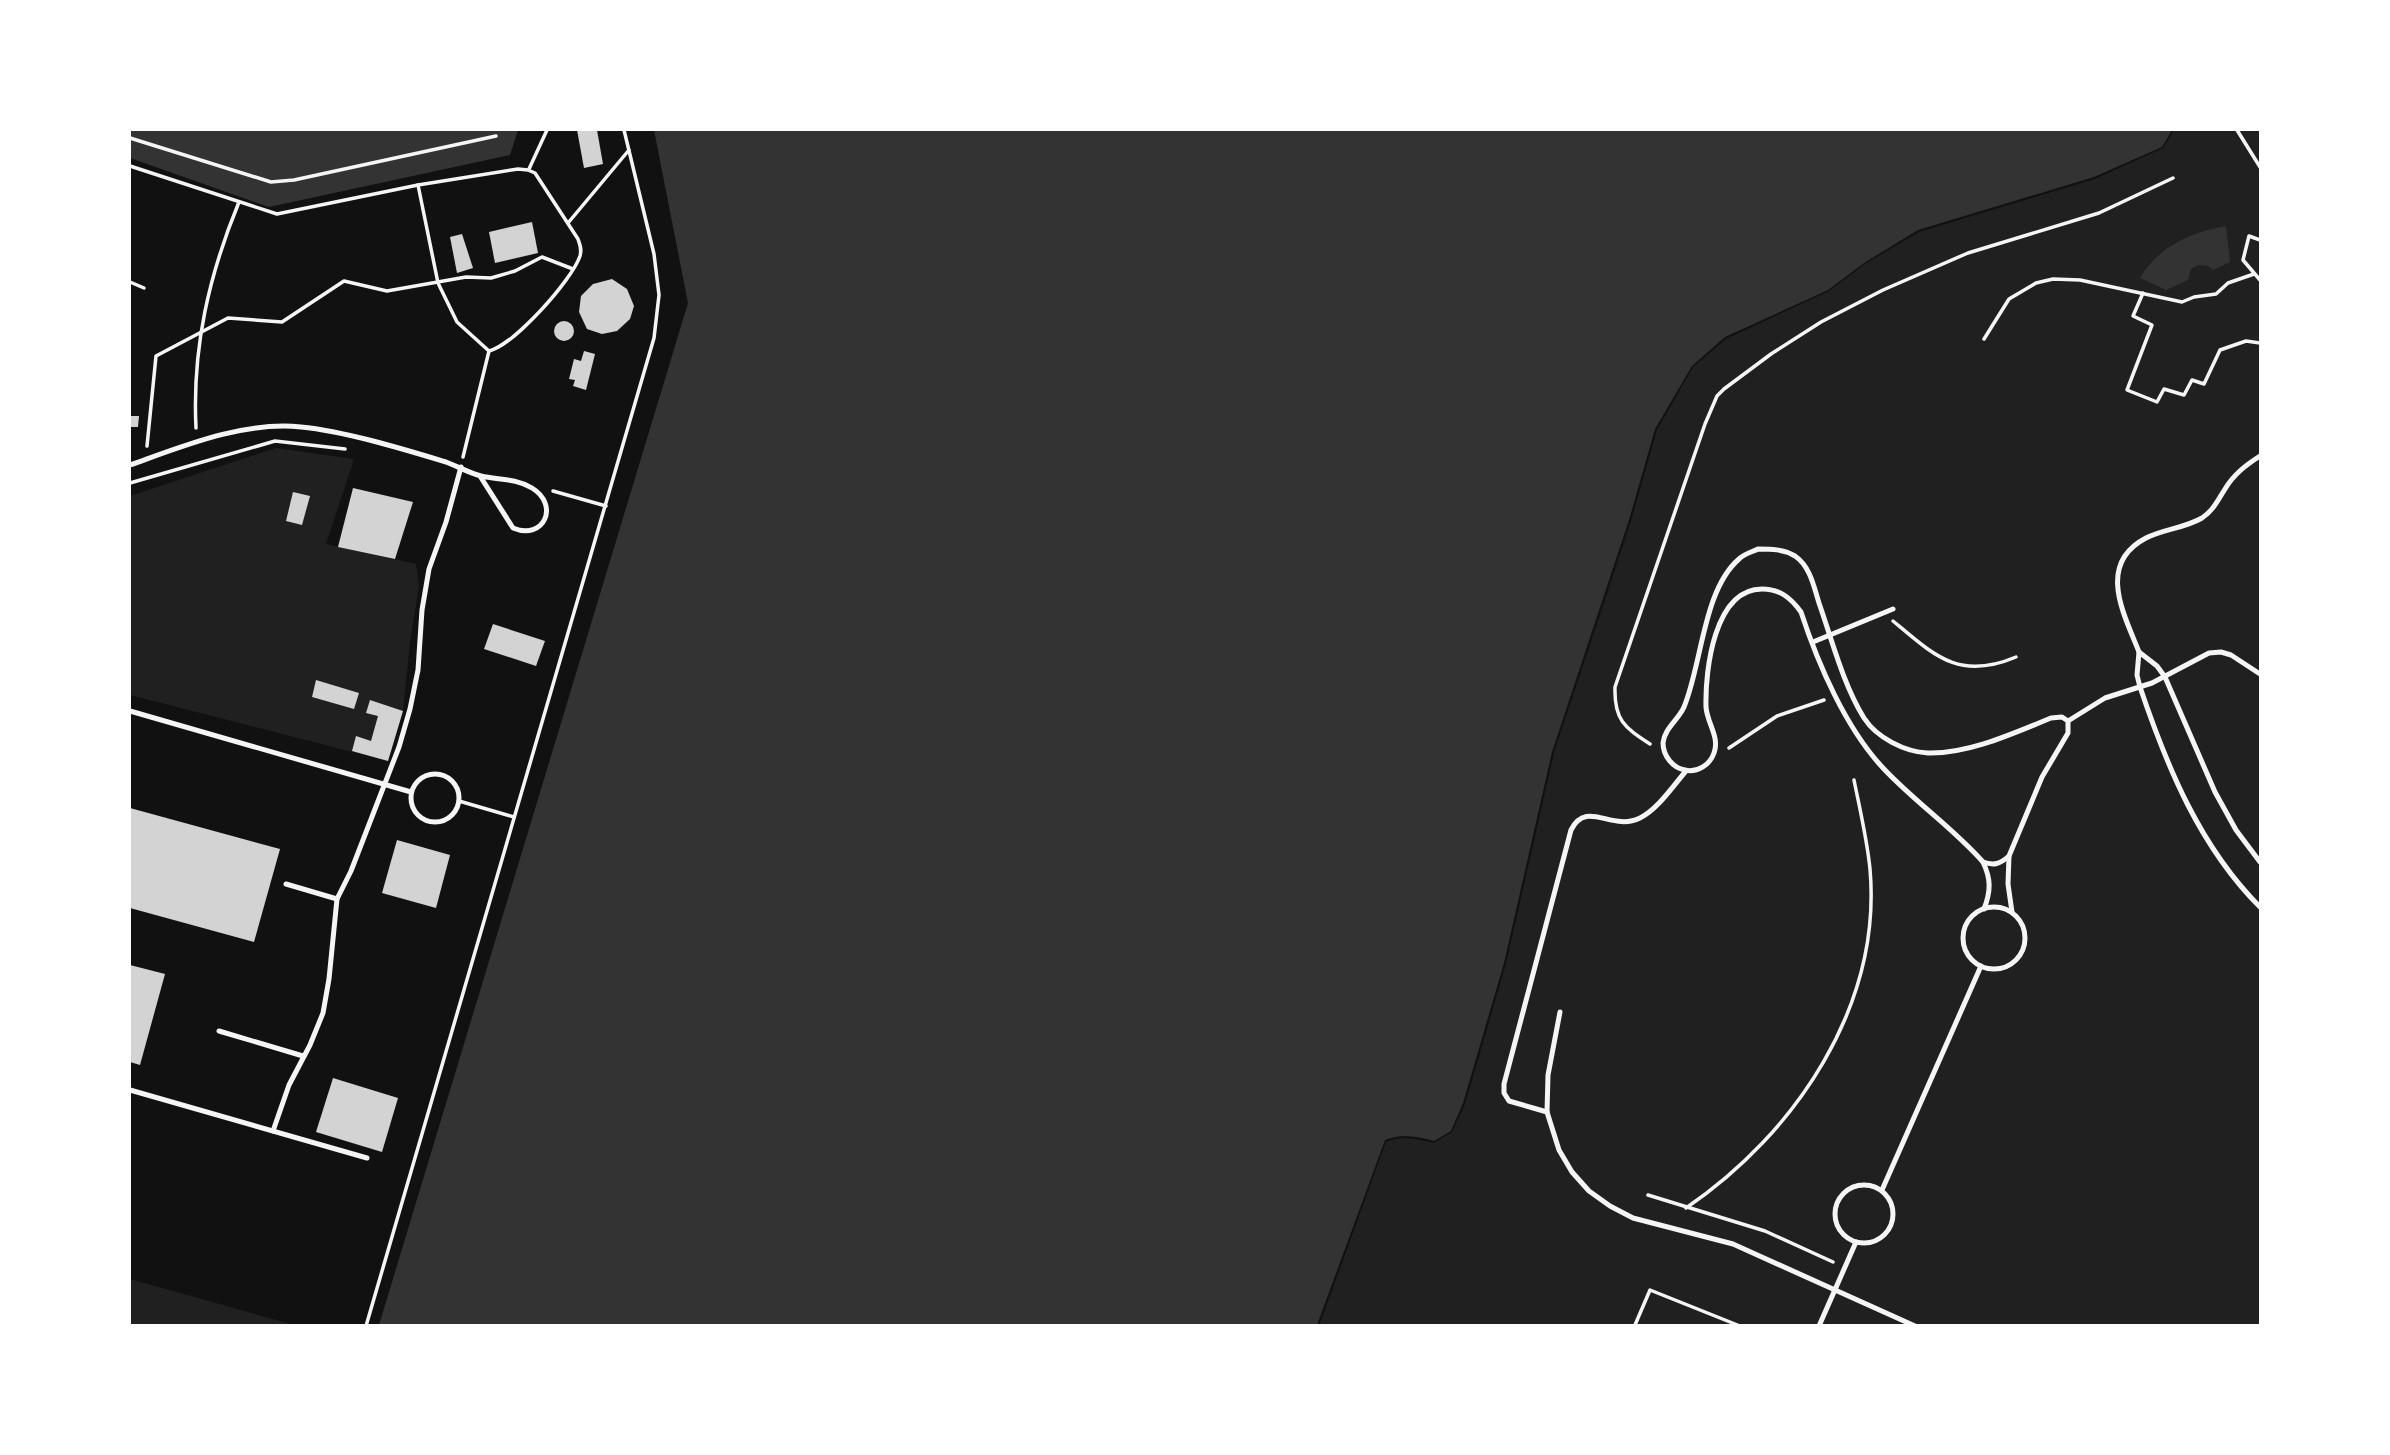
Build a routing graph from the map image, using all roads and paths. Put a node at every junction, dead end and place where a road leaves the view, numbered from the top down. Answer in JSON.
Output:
{"nodes":[{"id":1,"x":547,"y":130,"type":"edge"},
{"id":2,"x":624,"y":130,"type":"edge"},
{"id":3,"x":2237,"y":130,"type":"edge"},
{"id":4,"x":496,"y":136,"type":"dead end"},
{"id":5,"x":130,"y":138,"type":"edge"},
{"id":6,"x":629,"y":150,"type":"junction"},
{"id":7,"x":130,"y":166,"type":"edge"},
{"id":8,"x":2260,"y":167,"type":"edge"},
{"id":9,"x":528,"y":170,"type":"junction"},
{"id":10,"x":2173,"y":178,"type":"dead end"},
{"id":11,"x":418,"y":185,"type":"junction"},
{"id":12,"x":239,"y":202,"type":"junction"},
{"id":13,"x":568,"y":223,"type":"junction"},
{"id":14,"x":2260,"y":240,"type":"edge"},
{"id":15,"x":573,"y":269,"type":"junction"},
{"id":16,"x":2254,"y":274,"type":"junction"},
{"id":17,"x":2260,"y":280,"type":"edge"},
{"id":18,"x":130,"y":282,"type":"edge"},
{"id":19,"x":438,"y":283,"type":"junction"},
{"id":20,"x":144,"y":288,"type":"dead end"},
{"id":21,"x":2143,"y":293,"type":"junction"},
{"id":22,"x":200,"y":333,"type":"junction"},
{"id":23,"x":1984,"y":339,"type":"dead end"},
{"id":24,"x":2260,"y":342,"type":"edge"},
{"id":25,"x":489,"y":351,"type":"junction"},
{"id":26,"x":197,"y":443,"type":"junction"},
{"id":27,"x":350,"y":450,"type":"dead end"},
{"id":28,"x":2260,"y":456,"type":"edge"},
{"id":29,"x":146,"y":459,"type":"junction"},
{"id":30,"x":130,"y":464,"type":"edge"},
{"id":31,"x":461,"y":467,"type":"junction"},
{"id":32,"x":480,"y":476,"type":"junction"},
{"id":33,"x":130,"y":483,"type":"edge"},
{"id":34,"x":534,"y":489,"type":"junction"},
{"id":35,"x":606,"y":506,"type":"junction"},
{"id":36,"x":1893,"y":609,"type":"dead end"},
{"id":37,"x":1883,"y":613,"type":"junction"},
{"id":38,"x":1830,"y":635,"type":"junction"},
{"id":39,"x":1813,"y":642,"type":"junction"},
{"id":40,"x":2139,"y":652,"type":"junction"},
{"id":41,"x":2016,"y":657,"type":"dead end"},
{"id":42,"x":2260,"y":674,"type":"edge"},
{"id":43,"x":2165,"y":677,"type":"junction"},
{"id":44,"x":2140,"y":687,"type":"junction"},
{"id":45,"x":1837,"y":698,"type":"junction"},
{"id":46,"x":130,"y":711,"type":"edge"},
{"id":47,"x":2068,"y":721,"type":"junction"},
{"id":48,"x":1665,"y":755,"type":"junction"},
{"id":49,"x":1711,"y":760,"type":"junction"},
{"id":50,"x":1686,"y":771,"type":"junction"},
{"id":51,"x":1854,"y":780,"type":"dead end"},
{"id":52,"x":384,"y":784,"type":"junction"},
{"id":53,"x":411,"y":792,"type":"junction"},
{"id":54,"x":459,"y":801,"type":"junction"},
{"id":55,"x":515,"y":817,"type":"junction"},
{"id":56,"x":2009,"y":856,"type":"junction"},
{"id":57,"x":1983,"y":862,"type":"junction"},
{"id":58,"x":2260,"y":862,"type":"edge"},
{"id":59,"x":286,"y":884,"type":"dead end"},
{"id":60,"x":337,"y":899,"type":"junction"},
{"id":61,"x":2260,"y":907,"type":"edge"},
{"id":62,"x":1984,"y":909,"type":"junction"},
{"id":63,"x":2012,"y":912,"type":"junction"},
{"id":64,"x":1981,"y":966,"type":"junction"},
{"id":65,"x":1560,"y":1012,"type":"dead end"},
{"id":66,"x":219,"y":1031,"type":"dead end"},
{"id":67,"x":303,"y":1056,"type":"junction"},
{"id":68,"x":130,"y":1090,"type":"edge"},
{"id":69,"x":1547,"y":1112,"type":"junction"},
{"id":70,"x":273,"y":1131,"type":"junction"},
{"id":71,"x":367,"y":1158,"type":"dead end"},
{"id":72,"x":1882,"y":1189,"type":"junction"},
{"id":73,"x":1648,"y":1195,"type":"dead end"},
{"id":74,"x":1686,"y":1208,"type":"junction"},
{"id":75,"x":1856,"y":1242,"type":"junction"},
{"id":76,"x":1845,"y":1267,"type":"junction"},
{"id":77,"x":1835,"y":1290,"type":"junction"},
{"id":78,"x":366,"y":1325,"type":"edge"},
{"id":79,"x":1635,"y":1325,"type":"edge"},
{"id":80,"x":1740,"y":1325,"type":"edge"},
{"id":81,"x":1819,"y":1325,"type":"edge"},
{"id":82,"x":1915,"y":1325,"type":"edge"}],
"edges":[{"from":1,"to":9,"type":"path"},
{"from":2,"to":6,"type":"path"},
{"from":3,"to":8,"type":"path"},
{"from":4,"to":5,"type":"path"},
{"from":6,"to":13,"type":"path"},
{"from":6,"to":35,"type":"path"},
{"from":7,"to":12,"type":"path"},
{"from":9,"to":11,"type":"path"},
{"from":9,"to":13,"type":"path"},
{"from":10,"to":48,"type":"path"},
{"from":11,"to":12,"type":"path"},
{"from":11,"to":19,"type":"path"},
{"from":12,"to":22,"type":"path"},
{"from":13,"to":15,"type":"path"},
{"from":14,"to":16,"type":"path"},
{"from":15,"to":19,"type":"path"},
{"from":15,"to":25,"type":"path"},
{"from":16,"to":17,"type":"path"},
{"from":16,"to":21,"type":"path"},
{"from":18,"to":20,"type":"path"},
{"from":19,"to":22,"type":"path"},
{"from":19,"to":25,"type":"path"},
{"from":21,"to":23,"type":"path"},
{"from":21,"to":24,"type":"path"},
{"from":22,"to":26,"type":"path"},
{"from":22,"to":29,"type":"path"},
{"from":25,"to":31,"type":"path"},
{"from":26,"to":29,"type":"lane"},
{"from":26,"to":31,"type":"lane"},
{"from":27,"to":33,"type":"path"},
{"from":28,"to":40,"type":"lane"},
{"from":29,"to":30,"type":"lane"},
{"from":31,"to":32,"type":"lane"},
{"from":31,"to":52,"type":"lane"},
{"from":32,"to":34,"type":"lane"},
{"from":32,"to":34,"type":"lane"},
{"from":34,"to":35,"type":"path"},
{"from":35,"to":55,"type":"path"},
{"from":36,"to":37,"type":"lane"},
{"from":37,"to":38,"type":"lane"},
{"from":37,"to":41,"type":"path"},
{"from":38,"to":39,"type":"lane"},
{"from":38,"to":47,"type":"lane"},
{"from":38,"to":48,"type":"lane"},
{"from":39,"to":45,"type":"lane"},
{"from":39,"to":49,"type":"lane"},
{"from":40,"to":43,"type":"lane"},
{"from":40,"to":44,"type":"lane"},
{"from":42,"to":43,"type":"lane"},
{"from":43,"to":44,"type":"lane"},
{"from":43,"to":58,"type":"lane"},
{"from":44,"to":47,"type":"lane"},
{"from":44,"to":61,"type":"lane"},
{"from":45,"to":49,"type":"path"},
{"from":45,"to":57,"type":"lane"},
{"from":46,"to":52,"type":"lane"},
{"from":47,"to":56,"type":"lane"},
{"from":48,"to":50,"type":"lane"},
{"from":49,"to":50,"type":"lane"},
{"from":50,"to":69,"type":"lane"},
{"from":51,"to":74,"type":"path"},
{"from":52,"to":53,"type":"lane"},
{"from":52,"to":60,"type":"lane"},
{"from":53,"to":54,"type":"lane"},
{"from":53,"to":54,"type":"lane"},
{"from":54,"to":55,"type":"path"},
{"from":55,"to":78,"type":"path"},
{"from":56,"to":57,"type":"lane"},
{"from":56,"to":63,"type":"lane"},
{"from":57,"to":62,"type":"lane"},
{"from":59,"to":60,"type":"lane"},
{"from":60,"to":67,"type":"lane"},
{"from":62,"to":63,"type":"lane"},
{"from":62,"to":64,"type":"lane"},
{"from":63,"to":64,"type":"lane"},
{"from":64,"to":72,"type":"lane"},
{"from":65,"to":69,"type":"lane"},
{"from":66,"to":67,"type":"lane"},
{"from":67,"to":70,"type":"lane"},
{"from":68,"to":70,"type":"lane"},
{"from":69,"to":77,"type":"lane"},
{"from":70,"to":71,"type":"lane"},
{"from":72,"to":75,"type":"lane"},
{"from":72,"to":75,"type":"lane"},
{"from":73,"to":74,"type":"path"},
{"from":74,"to":76,"type":"path"},
{"from":75,"to":76,"type":"lane"},
{"from":76,"to":77,"type":"lane"},
{"from":77,"to":81,"type":"lane"},
{"from":77,"to":82,"type":"lane"},
{"from":79,"to":80,"type":"path"}]}
